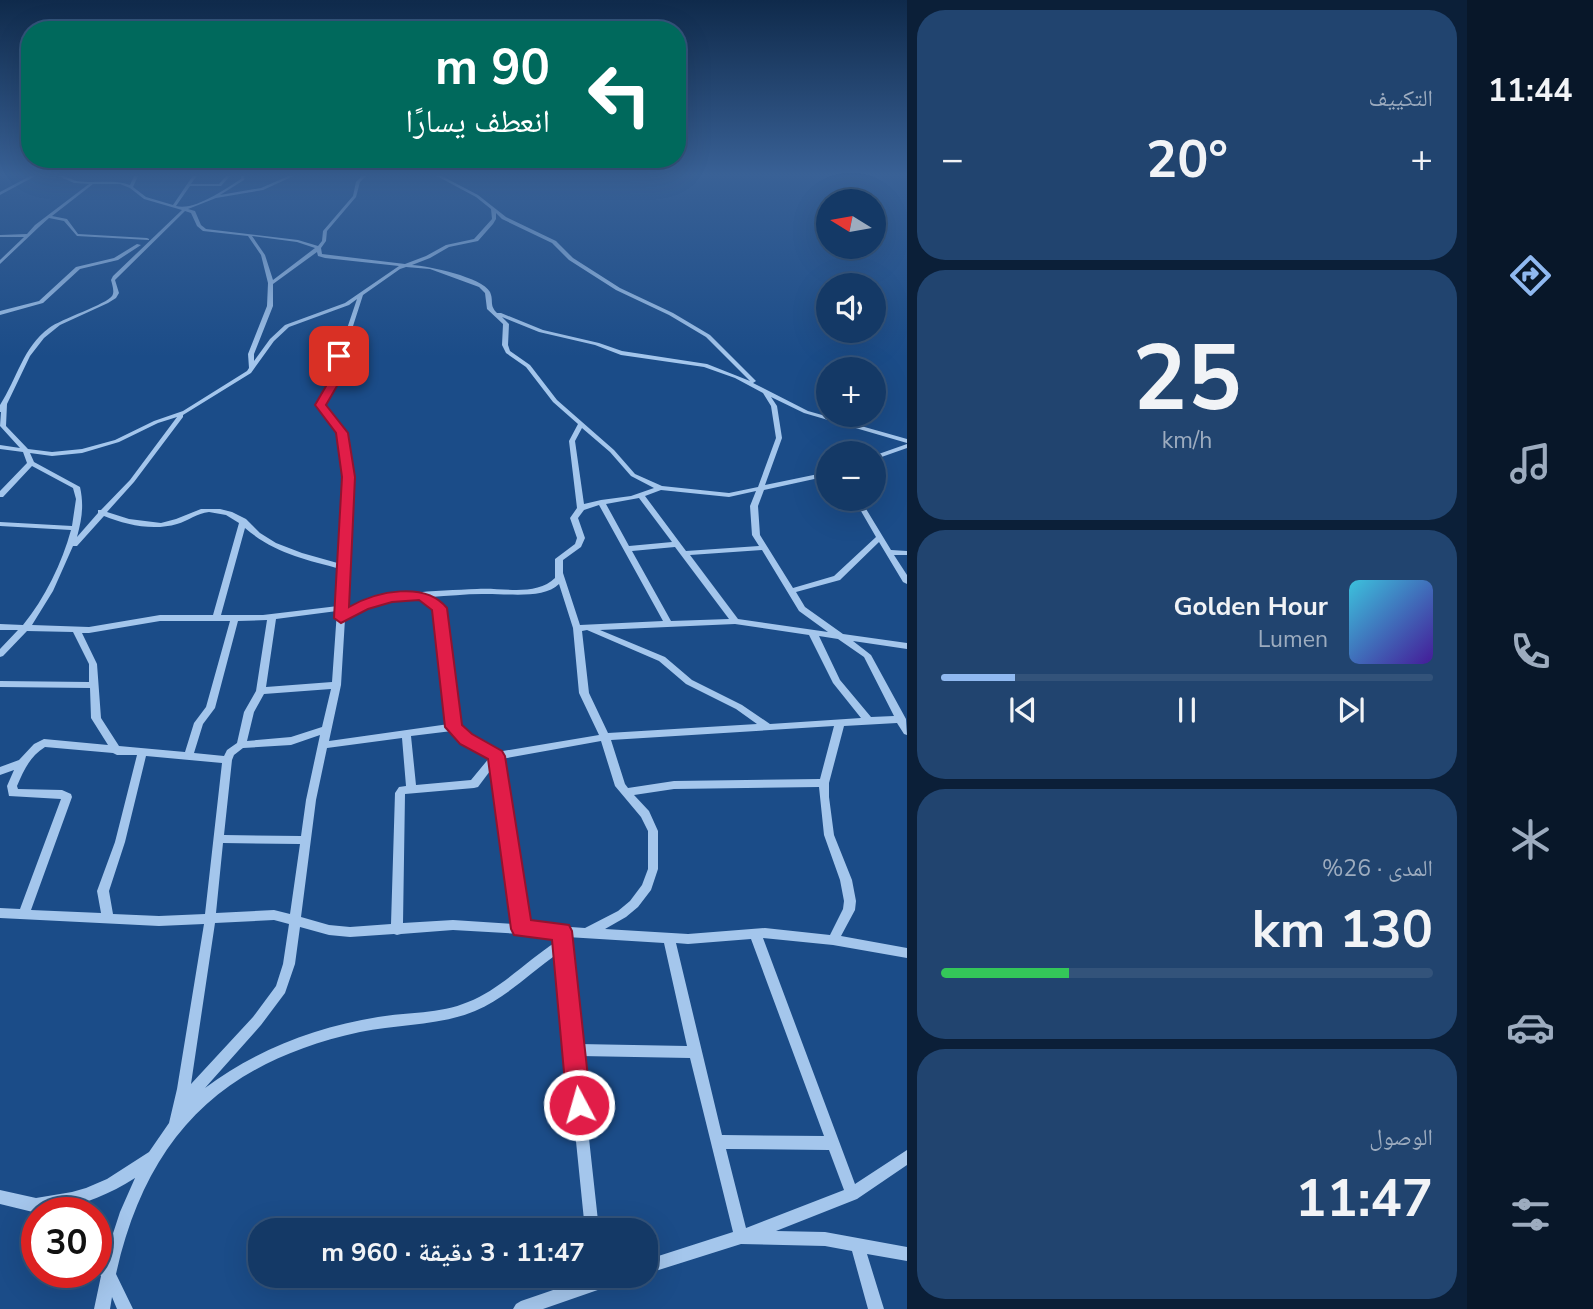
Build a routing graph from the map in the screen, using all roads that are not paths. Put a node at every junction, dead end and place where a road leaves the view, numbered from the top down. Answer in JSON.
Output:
{"nodes":[{"id":1,"x":26,"y":235,"type":"edge"},
{"id":2,"x":28,"y":235,"type":"edge"},
{"id":3,"x":79,"y":235,"type":"edge"},
{"id":4,"x":156,"y":235,"type":"joint"},
{"id":5,"x":248,"y":235,"type":"edge"},
{"id":6,"x":253,"y":235,"type":"edge"},
{"id":7,"x":325,"y":235,"type":"edge"},
{"id":8,"x":481,"y":235,"type":"edge"},
{"id":9,"x":539,"y":235,"type":"edge"},
{"id":10,"x":0,"y":236,"type":"edge"},
{"id":11,"x":147,"y":239,"type":"junction"},
{"id":12,"x":318,"y":248,"type":"junction"},
{"id":13,"x":1,"y":262,"type":"edge"},
{"id":14,"x":403,"y":266,"type":"junction"},
{"id":15,"x":271,"y":283,"type":"junction"},
{"id":16,"x":361,"y":295,"type":"junction"},
{"id":17,"x":494,"y":312,"type":"junction"},
{"id":18,"x":0,"y":313,"type":"edge"},
{"id":19,"x":251,"y":367,"type":"junction"},
{"id":20,"x":765,"y":391,"type":"junction"},
{"id":21,"x":773,"y":396,"type":"junction"},
{"id":22,"x":2,"y":405,"type":"edge"},
{"id":23,"x":185,"y":412,"type":"junction"},
{"id":24,"x":581,"y":424,"type":"junction"},
{"id":25,"x":907,"y":444,"type":"edge"},
{"id":26,"x":0,"y":446,"type":"edge"},
{"id":27,"x":25,"y":449,"type":"junction"},
{"id":28,"x":886,"y":453,"type":"edge"},
{"id":29,"x":31,"y":463,"type":"junction"},
{"id":30,"x":816,"y":477,"type":"edge"},
{"id":31,"x":660,"y":488,"type":"junction"},
{"id":32,"x":760,"y":490,"type":"junction"},
{"id":33,"x":0,"y":495,"type":"edge"},
{"id":34,"x":641,"y":495,"type":"junction"},
{"id":35,"x":601,"y":502,"type":"junction"},
{"id":36,"x":581,"y":508,"type":"junction"},
{"id":37,"x":864,"y":511,"type":"edge"},
{"id":38,"x":102,"y":512,"type":"junction"},
{"id":39,"x":243,"y":521,"type":"junction"},
{"id":40,"x":0,"y":524,"type":"edge"},
{"id":41,"x":75,"y":528,"type":"junction"},
{"id":42,"x":880,"y":537,"type":"junction"},
{"id":43,"x":678,"y":544,"type":"junction"},
{"id":44,"x":762,"y":548,"type":"junction"},
{"id":45,"x":627,"y":549,"type":"junction"},
{"id":46,"x":889,"y":552,"type":"junction"},
{"id":47,"x":685,"y":553,"type":"junction"},
{"id":48,"x":907,"y":553,"type":"edge"},
{"id":49,"x":62,"y":561,"type":"junction"},
{"id":50,"x":345,"y":568,"type":"junction"},
{"id":51,"x":560,"y":575,"type":"junction"},
{"id":52,"x":907,"y":581,"type":"edge"},
{"id":53,"x":790,"y":591,"type":"junction"},
{"id":54,"x":422,"y":596,"type":"junction"},
{"id":55,"x":342,"y":613,"type":"junction"},
{"id":56,"x":272,"y":617,"type":"junction"},
{"id":57,"x":216,"y":618,"type":"junction"},
{"id":58,"x":234,"y":618,"type":"junction"},
{"id":59,"x":735,"y":621,"type":"junction"},
{"id":60,"x":668,"y":623,"type":"junction"},
{"id":61,"x":0,"y":627,"type":"edge"},
{"id":62,"x":25,"y":628,"type":"junction"},
{"id":63,"x":582,"y":628,"type":"junction"},
{"id":64,"x":76,"y":630,"type":"junction"},
{"id":65,"x":813,"y":633,"type":"junction"},
{"id":66,"x":843,"y":638,"type":"junction"},
{"id":67,"x":907,"y":646,"type":"edge"},
{"id":68,"x":0,"y":654,"type":"edge"},
{"id":69,"x":0,"y":684,"type":"edge"},
{"id":70,"x":93,"y":685,"type":"junction"},
{"id":71,"x":336,"y":685,"type":"junction"},
{"id":72,"x":261,"y":691,"type":"junction"},
{"id":73,"x":901,"y":719,"type":"junction"},
{"id":74,"x":869,"y":721,"type":"junction"},
{"id":75,"x":840,"y":723,"type":"junction"},
{"id":76,"x":454,"y":727,"type":"junction"},
{"id":77,"x":768,"y":727,"type":"junction"},
{"id":78,"x":325,"y":730,"type":"junction"},
{"id":79,"x":907,"y":732,"type":"edge"},
{"id":80,"x":406,"y":733,"type":"junction"},
{"id":81,"x":605,"y":737,"type":"junction"},
{"id":82,"x":241,"y":745,"type":"junction"},
{"id":83,"x":323,"y":745,"type":"junction"},
{"id":84,"x":117,"y":751,"type":"junction"},
{"id":85,"x":142,"y":754,"type":"junction"},
{"id":86,"x":496,"y":756,"type":"junction"},
{"id":87,"x":188,"y":757,"type":"junction"},
{"id":88,"x":227,"y":760,"type":"junction"},
{"id":89,"x":22,"y":763,"type":"junction"},
{"id":90,"x":0,"y":771,"type":"edge"},
{"id":91,"x":824,"y":783,"type":"junction"},
{"id":92,"x":411,"y":788,"type":"junction"},
{"id":93,"x":625,"y":792,"type":"junction"},
{"id":94,"x":218,"y":839,"type":"junction"},
{"id":95,"x":306,"y":840,"type":"junction"},
{"id":96,"x":0,"y":913,"type":"edge"},
{"id":97,"x":24,"y":913,"type":"junction"},
{"id":98,"x":108,"y":918,"type":"junction"},
{"id":99,"x":209,"y":919,"type":"junction"},
{"id":100,"x":297,"y":920,"type":"junction"},
{"id":101,"x":522,"y":929,"type":"junction"},
{"id":102,"x":397,"y":930,"type":"junction"},
{"id":103,"x":586,"y":933,"type":"junction"},
{"id":104,"x":755,"y":933,"type":"junction"},
{"id":105,"x":562,"y":938,"type":"junction"},
{"id":106,"x":669,"y":938,"type":"junction"},
{"id":107,"x":833,"y":940,"type":"junction"},
{"id":108,"x":907,"y":953,"type":"edge"},
{"id":109,"x":573,"y":1050,"type":"junction"},
{"id":110,"x":695,"y":1052,"type":"junction"},
{"id":111,"x":181,"y":1105,"type":"junction"},
{"id":112,"x":176,"y":1124,"type":"junction"},
{"id":113,"x":718,"y":1142,"type":"junction"},
{"id":114,"x":833,"y":1143,"type":"junction"},
{"id":115,"x":156,"y":1155,"type":"junction"},
{"id":116,"x":907,"y":1157,"type":"edge"},
{"id":117,"x":852,"y":1194,"type":"junction"},
{"id":118,"x":0,"y":1197,"type":"edge"},
{"id":119,"x":82,"y":1197,"type":"edge"},
{"id":120,"x":21,"y":1202,"type":"edge"},
{"id":121,"x":591,"y":1218,"type":"edge"},
{"id":122,"x":741,"y":1237,"type":"junction"},
{"id":123,"x":857,"y":1244,"type":"junction"},
{"id":124,"x":907,"y":1254,"type":"edge"},
{"id":125,"x":112,"y":1260,"type":"edge"},
{"id":126,"x":658,"y":1263,"type":"edge"},
{"id":127,"x":112,"y":1281,"type":"edge"},
{"id":128,"x":106,"y":1288,"type":"edge"},
{"id":129,"x":572,"y":1288,"type":"edge"},
{"id":130,"x":102,"y":1309,"type":"edge"},
{"id":131,"x":125,"y":1309,"type":"edge"},
{"id":132,"x":521,"y":1309,"type":"edge"},
{"id":133,"x":876,"y":1309,"type":"edge"}],
"edges":[{"from":1,"to":10,"type":"street"},
{"from":2,"to":13,"type":"street"},
{"from":3,"to":11,"type":"street"},
{"from":4,"to":11,"type":"street"},
{"from":4,"to":22,"type":"street"},
{"from":5,"to":15,"type":"street"},
{"from":6,"to":12,"type":"street"},
{"from":7,"to":12,"type":"street"},
{"from":8,"to":14,"type":"street"},
{"from":9,"to":21,"type":"street"},
{"from":11,"to":18,"type":"street"},
{"from":12,"to":14,"type":"street"},
{"from":12,"to":15,"type":"street"},
{"from":14,"to":16,"type":"street"},
{"from":14,"to":17,"type":"street"},
{"from":15,"to":19,"type":"street"},
{"from":16,"to":19,"type":"street"},
{"from":16,"to":50,"type":"street"},
{"from":17,"to":20,"type":"street"},
{"from":17,"to":24,"type":"street"},
{"from":19,"to":23,"type":"street"},
{"from":20,"to":21,"type":"street"},
{"from":20,"to":32,"type":"street"},
{"from":21,"to":25,"type":"street"},
{"from":22,"to":27,"type":"street"},
{"from":23,"to":27,"type":"street"},
{"from":23,"to":38,"type":"street"},
{"from":24,"to":31,"type":"street"},
{"from":24,"to":36,"type":"street"},
{"from":25,"to":28,"type":"street"},
{"from":26,"to":27,"type":"street"},
{"from":27,"to":29,"type":"street"},
{"from":29,"to":33,"type":"street"},
{"from":29,"to":41,"type":"street"},
{"from":30,"to":32,"type":"street"},
{"from":31,"to":32,"type":"street"},
{"from":31,"to":34,"type":"street"},
{"from":32,"to":44,"type":"street"},
{"from":34,"to":35,"type":"street"},
{"from":34,"to":43,"type":"street"},
{"from":35,"to":36,"type":"street"},
{"from":35,"to":45,"type":"street"},
{"from":36,"to":51,"type":"street"},
{"from":37,"to":42,"type":"street"},
{"from":38,"to":39,"type":"street"},
{"from":38,"to":49,"type":"street"},
{"from":39,"to":50,"type":"street"},
{"from":39,"to":57,"type":"street"},
{"from":40,"to":41,"type":"street"},
{"from":41,"to":49,"type":"street"},
{"from":42,"to":46,"type":"street"},
{"from":42,"to":53,"type":"street"},
{"from":43,"to":45,"type":"street"},
{"from":43,"to":47,"type":"street"},
{"from":44,"to":47,"type":"street"},
{"from":44,"to":53,"type":"street"},
{"from":45,"to":60,"type":"street"},
{"from":46,"to":48,"type":"street"},
{"from":46,"to":52,"type":"street"},
{"from":47,"to":59,"type":"street"},
{"from":49,"to":62,"type":"street"},
{"from":50,"to":55,"type":"street"},
{"from":51,"to":54,"type":"street"},
{"from":51,"to":63,"type":"street"},
{"from":53,"to":66,"type":"street"},
{"from":54,"to":55,"type":"street"},
{"from":54,"to":76,"type":"street"},
{"from":55,"to":56,"type":"street"},
{"from":55,"to":71,"type":"street"},
{"from":56,"to":58,"type":"street"},
{"from":56,"to":72,"type":"street"},
{"from":57,"to":58,"type":"street"},
{"from":57,"to":64,"type":"street"},
{"from":58,"to":87,"type":"street"},
{"from":59,"to":60,"type":"street"},
{"from":59,"to":65,"type":"street"},
{"from":60,"to":63,"type":"street"},
{"from":61,"to":62,"type":"street"},
{"from":62,"to":64,"type":"street"},
{"from":62,"to":68,"type":"street"},
{"from":63,"to":77,"type":"street"},
{"from":63,"to":81,"type":"street"},
{"from":64,"to":70,"type":"street"},
{"from":65,"to":66,"type":"street"},
{"from":65,"to":74,"type":"street"},
{"from":66,"to":67,"type":"street"},
{"from":66,"to":73,"type":"street"},
{"from":69,"to":70,"type":"street"},
{"from":70,"to":84,"type":"street"},
{"from":71,"to":72,"type":"street"},
{"from":71,"to":78,"type":"street"},
{"from":72,"to":82,"type":"street"},
{"from":73,"to":74,"type":"street"},
{"from":73,"to":79,"type":"street"},
{"from":74,"to":75,"type":"street"},
{"from":75,"to":77,"type":"street"},
{"from":75,"to":91,"type":"street"},
{"from":76,"to":80,"type":"street"},
{"from":76,"to":86,"type":"street"},
{"from":77,"to":81,"type":"street"},
{"from":78,"to":82,"type":"street"},
{"from":78,"to":83,"type":"street"},
{"from":80,"to":83,"type":"street"},
{"from":80,"to":92,"type":"street"},
{"from":81,"to":86,"type":"street"},
{"from":81,"to":93,"type":"street"},
{"from":82,"to":88,"type":"street"},
{"from":83,"to":95,"type":"street"},
{"from":84,"to":85,"type":"street"},
{"from":84,"to":89,"type":"street"},
{"from":85,"to":87,"type":"street"},
{"from":85,"to":98,"type":"street"},
{"from":86,"to":92,"type":"street"},
{"from":86,"to":101,"type":"street"},
{"from":87,"to":88,"type":"street"},
{"from":88,"to":94,"type":"street"},
{"from":89,"to":90,"type":"street"},
{"from":89,"to":97,"type":"street"},
{"from":91,"to":93,"type":"street"},
{"from":91,"to":107,"type":"street"},
{"from":92,"to":102,"type":"street"},
{"from":93,"to":103,"type":"street"},
{"from":94,"to":95,"type":"street"},
{"from":94,"to":99,"type":"street"},
{"from":95,"to":100,"type":"street"},
{"from":96,"to":97,"type":"street"},
{"from":97,"to":98,"type":"street"},
{"from":98,"to":99,"type":"street"},
{"from":99,"to":100,"type":"street"},
{"from":99,"to":111,"type":"street"},
{"from":100,"to":102,"type":"street"},
{"from":100,"to":111,"type":"street"},
{"from":101,"to":102,"type":"street"},
{"from":101,"to":105,"type":"street"},
{"from":103,"to":105,"type":"street"},
{"from":103,"to":106,"type":"street"},
{"from":104,"to":106,"type":"street"},
{"from":104,"to":107,"type":"street"},
{"from":104,"to":114,"type":"street"},
{"from":105,"to":109,"type":"street"},
{"from":105,"to":112,"type":"street"},
{"from":106,"to":110,"type":"street"},
{"from":107,"to":108,"type":"street"},
{"from":109,"to":110,"type":"street"},
{"from":109,"to":121,"type":"street"},
{"from":110,"to":113,"type":"street"},
{"from":111,"to":112,"type":"street"},
{"from":112,"to":115,"type":"street"},
{"from":113,"to":114,"type":"street"},
{"from":113,"to":122,"type":"street"},
{"from":114,"to":117,"type":"street"},
{"from":115,"to":119,"type":"street"},
{"from":115,"to":125,"type":"street"},
{"from":116,"to":117,"type":"street"},
{"from":117,"to":122,"type":"street"},
{"from":118,"to":120,"type":"street"},
{"from":122,"to":123,"type":"street"},
{"from":122,"to":126,"type":"street"},
{"from":123,"to":124,"type":"street"},
{"from":123,"to":133,"type":"street"},
{"from":127,"to":131,"type":"street"},
{"from":128,"to":130,"type":"street"},
{"from":129,"to":132,"type":"street"}]}
